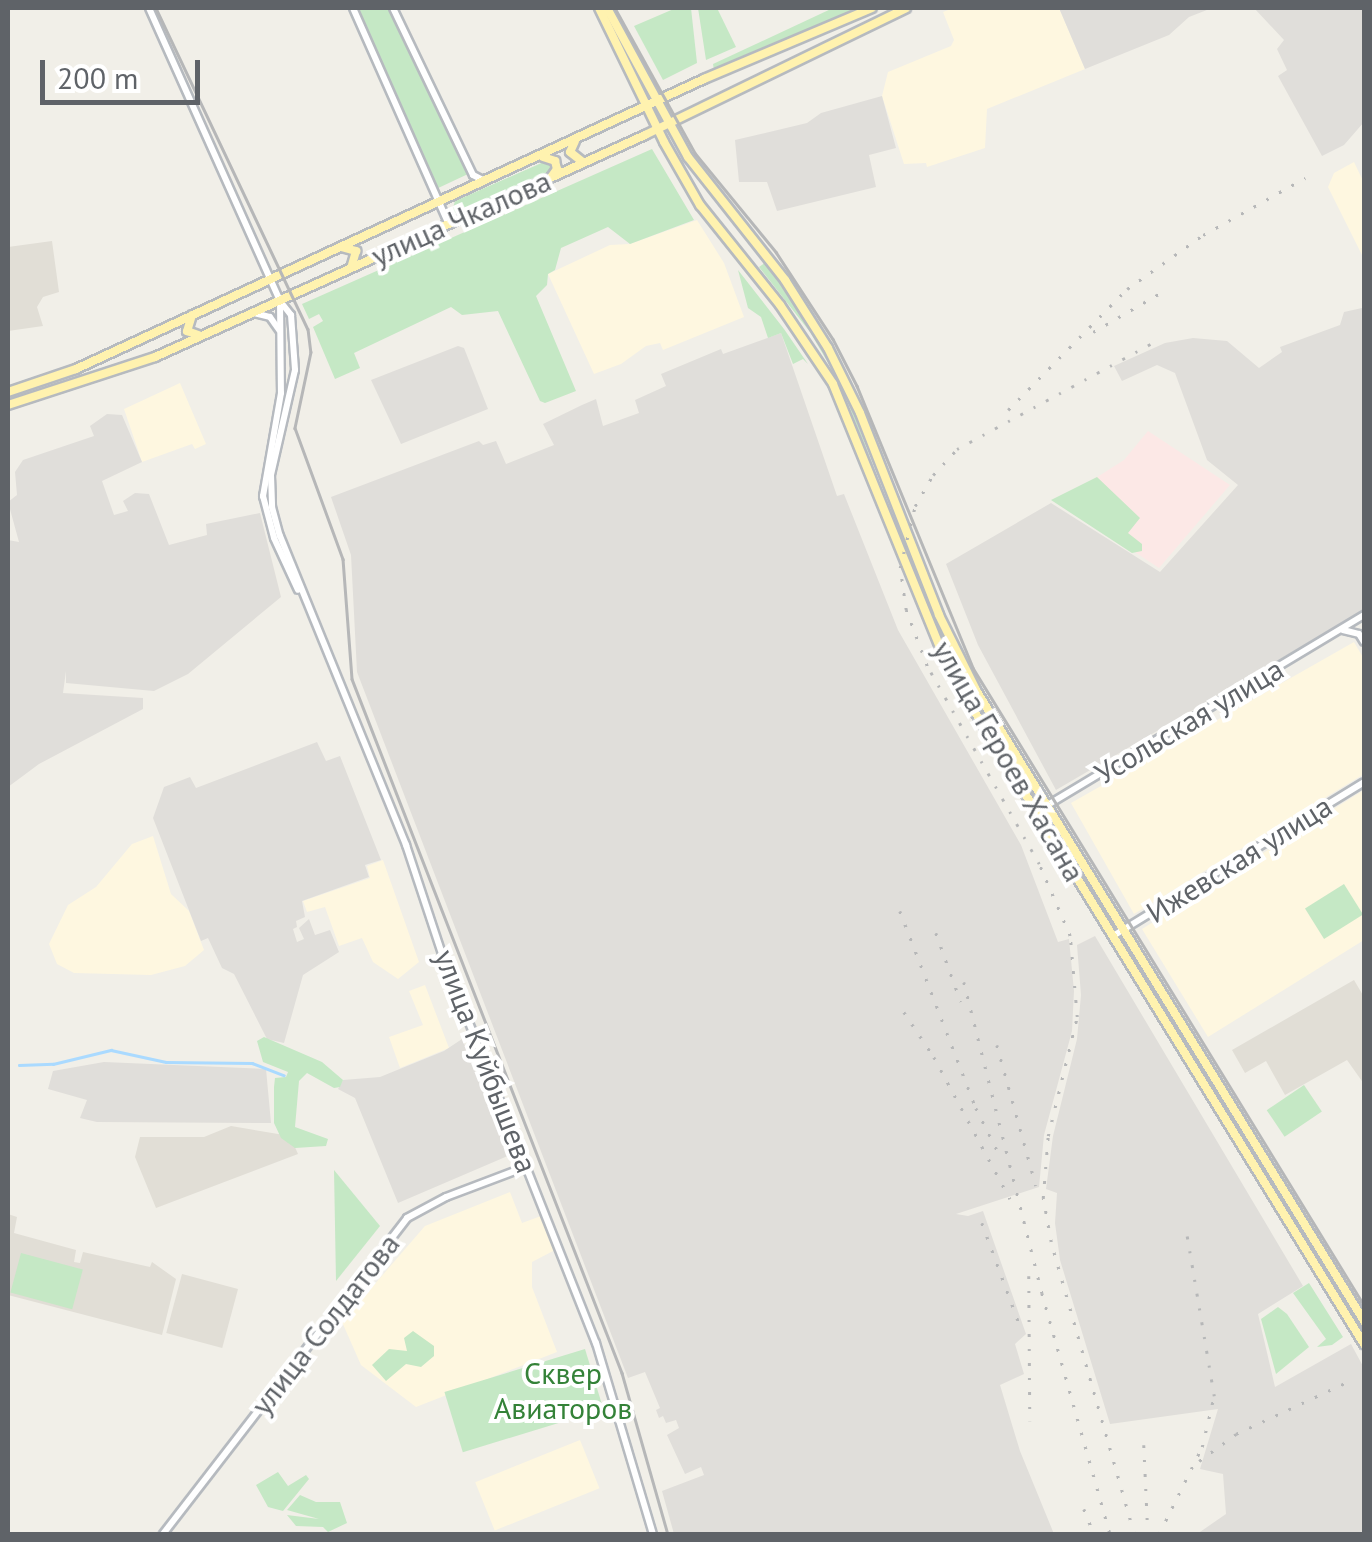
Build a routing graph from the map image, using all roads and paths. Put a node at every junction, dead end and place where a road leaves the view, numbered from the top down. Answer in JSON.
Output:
{"nodes":[{"id":1,"x":150,"y":8,"type":"edge"},
{"id":2,"x":353,"y":8,"type":"edge"},
{"id":3,"x":393,"y":8,"type":"edge"},
{"id":4,"x":599,"y":8,"type":"edge"},
{"id":5,"x":607,"y":8,"type":"edge"},
{"id":6,"x":872,"y":8,"type":"edge"},
{"id":7,"x":906,"y":8,"type":"edge"},
{"id":8,"x":776,"y":49,"type":"junction"},
{"id":9,"x":784,"y":67,"type":"junction"},
{"id":10,"x":658,"y":103,"type":"junction"},
{"id":11,"x":647,"y":108,"type":"junction"},
{"id":12,"x":668,"y":124,"type":"junction"},
{"id":13,"x":657,"y":129,"type":"junction"},
{"id":14,"x":574,"y":141,"type":"junction"},
{"id":15,"x":542,"y":157,"type":"junction"},
{"id":16,"x":586,"y":162,"type":"junction"},
{"id":17,"x":549,"y":179,"type":"junction"},
{"id":18,"x":489,"y":180,"type":"junction"},
{"id":19,"x":439,"y":202,"type":"junction"},
{"id":20,"x":448,"y":222,"type":"junction"},
{"id":21,"x":760,"y":247,"type":"junction"},
{"id":22,"x":336,"y":248,"type":"junction"},
{"id":23,"x":743,"y":260,"type":"junction"},
{"id":24,"x":349,"y":268,"type":"junction"},
{"id":25,"x":270,"y":278,"type":"junction"},
{"id":26,"x":279,"y":300,"type":"junction"},
{"id":27,"x":248,"y":314,"type":"junction"},
{"id":28,"x":192,"y":315,"type":"junction"},
{"id":29,"x":280,"y":334,"type":"junction"},
{"id":30,"x":201,"y":336,"type":"junction"},
{"id":31,"x":114,"y":352,"type":"junction"},
{"id":32,"x":121,"y":372,"type":"junction"},
{"id":33,"x":8,"y":392,"type":"edge"},
{"id":34,"x":8,"y":405,"type":"edge"},
{"id":35,"x":302,"y":594,"type":"junction"},
{"id":36,"x":1364,"y":618,"type":"edge"},
{"id":37,"x":1342,"y":630,"type":"junction"},
{"id":38,"x":1359,"y":634,"type":"junction"},
{"id":39,"x":1364,"y":642,"type":"edge"},
{"id":40,"x":1364,"y":782,"type":"edge"},
{"id":41,"x":1047,"y":805,"type":"junction"},
{"id":42,"x":1036,"y":812,"type":"junction"},
{"id":43,"x":1123,"y":930,"type":"junction"},
{"id":44,"x":1113,"y":936,"type":"junction"},
{"id":45,"x":528,"y":1166,"type":"junction"},
{"id":46,"x":1364,"y":1320,"type":"edge"},
{"id":47,"x":1364,"y":1344,"type":"edge"},
{"id":48,"x":162,"y":1534,"type":"edge"},
{"id":49,"x":653,"y":1534,"type":"edge"}],
"edges":[{"from":1,"to":25,"type":"main road","name":"улица Куйбышева"},
{"from":2,"to":19,"type":"main road"},
{"from":3,"to":18,"type":"main road"},
{"from":4,"to":11,"type":"main road","name":"улица Героев Хасана"},
{"from":5,"to":10,"type":"main road","name":"улица Героев Хасана"},
{"from":6,"to":8,"type":"main road","name":"улица Чкалова"},
{"from":7,"to":9,"type":"main road","name":"улица Чкалова"},
{"from":8,"to":9,"type":"main road"},
{"from":8,"to":10,"type":"main road","name":"улица Чкалова"},
{"from":9,"to":12,"type":"main road","name":"улица Чкалова"},
{"from":10,"to":11,"type":"main road","name":"улица Чкалова"},
{"from":10,"to":12,"type":"main road","name":"улица Героев Хасана"},
{"from":11,"to":13,"type":"main road","name":"улица Героев Хасана"},
{"from":11,"to":14,"type":"main road","name":"улица Чкалова"},
{"from":12,"to":13,"type":"main road","name":"улица Чкалова"},
{"from":12,"to":21,"type":"main road","name":"улица Героев Хасана"},
{"from":13,"to":16,"type":"main road","name":"улица Чкалова"},
{"from":13,"to":23,"type":"main road","name":"улица Героев Хасана"},
{"from":14,"to":15,"type":"main road","name":"улица Чкалова"},
{"from":14,"to":16,"type":"main road"},
{"from":15,"to":17,"type":"main road"},
{"from":15,"to":18,"type":"main road","name":"улица Чкалова"},
{"from":16,"to":17,"type":"main road","name":"улица Чкалова"},
{"from":17,"to":20,"type":"main road","name":"улица Чкалова"},
{"from":18,"to":19,"type":"main road","name":"улица Чкалова"},
{"from":19,"to":20,"type":"main road"},
{"from":19,"to":22,"type":"main road","name":"улица Чкалова"},
{"from":20,"to":24,"type":"main road","name":"улица Чкалова"},
{"from":21,"to":23,"type":"main road"},
{"from":21,"to":41,"type":"main road","name":"улица Героев Хасана"},
{"from":22,"to":24,"type":"main road"},
{"from":22,"to":25,"type":"main road","name":"улица Чкалова"},
{"from":23,"to":42,"type":"main road","name":"улица Героев Хасана"},
{"from":24,"to":26,"type":"main road","name":"улица Чкалова"},
{"from":25,"to":26,"type":"main road","name":"улица Куйбышева"},
{"from":25,"to":28,"type":"main road","name":"улица Чкалова"},
{"from":26,"to":27,"type":"main road","name":"улица Чкалова"},
{"from":26,"to":29,"type":"main road","name":"улица Куйбышева"},
{"from":26,"to":35,"type":"main road","name":"улица Куйбышева"},
{"from":27,"to":29,"type":"main road"},
{"from":27,"to":30,"type":"main road","name":"улица Чкалова"},
{"from":28,"to":30,"type":"main road"},
{"from":28,"to":31,"type":"main road","name":"улица Чкалова"},
{"from":29,"to":35,"type":"main road","name":"улица Куйбышева"},
{"from":30,"to":32,"type":"main road","name":"улица Чкалова"},
{"from":31,"to":32,"type":"main road"},
{"from":31,"to":33,"type":"main road","name":"улица Чкалова"},
{"from":32,"to":34,"type":"main road","name":"улица Чкалова"},
{"from":35,"to":45,"type":"main road","name":"улица Куйбышева"},
{"from":36,"to":37,"type":"main road"},
{"from":36,"to":38,"type":"main road"},
{"from":37,"to":38,"type":"main road"},
{"from":37,"to":41,"type":"main road","name":"Усольская улица"},
{"from":38,"to":39,"type":"main road"},
{"from":40,"to":43,"type":"main road","name":"Ижевская улица"},
{"from":41,"to":42,"type":"main road","name":"Усольская улица"},
{"from":41,"to":43,"type":"main road","name":"улица Героев Хасана"},
{"from":42,"to":44,"type":"main road","name":"улица Героев Хасана"},
{"from":43,"to":44,"type":"main road","name":"Ижевская улица"},
{"from":43,"to":46,"type":"main road","name":"улица Героев Хасана"},
{"from":44,"to":47,"type":"main road","name":"улица Героев Хасана"},
{"from":45,"to":48,"type":"main road","name":"улица Солдатова"},
{"from":45,"to":49,"type":"main road","name":"улица Куйбышева"}]}
